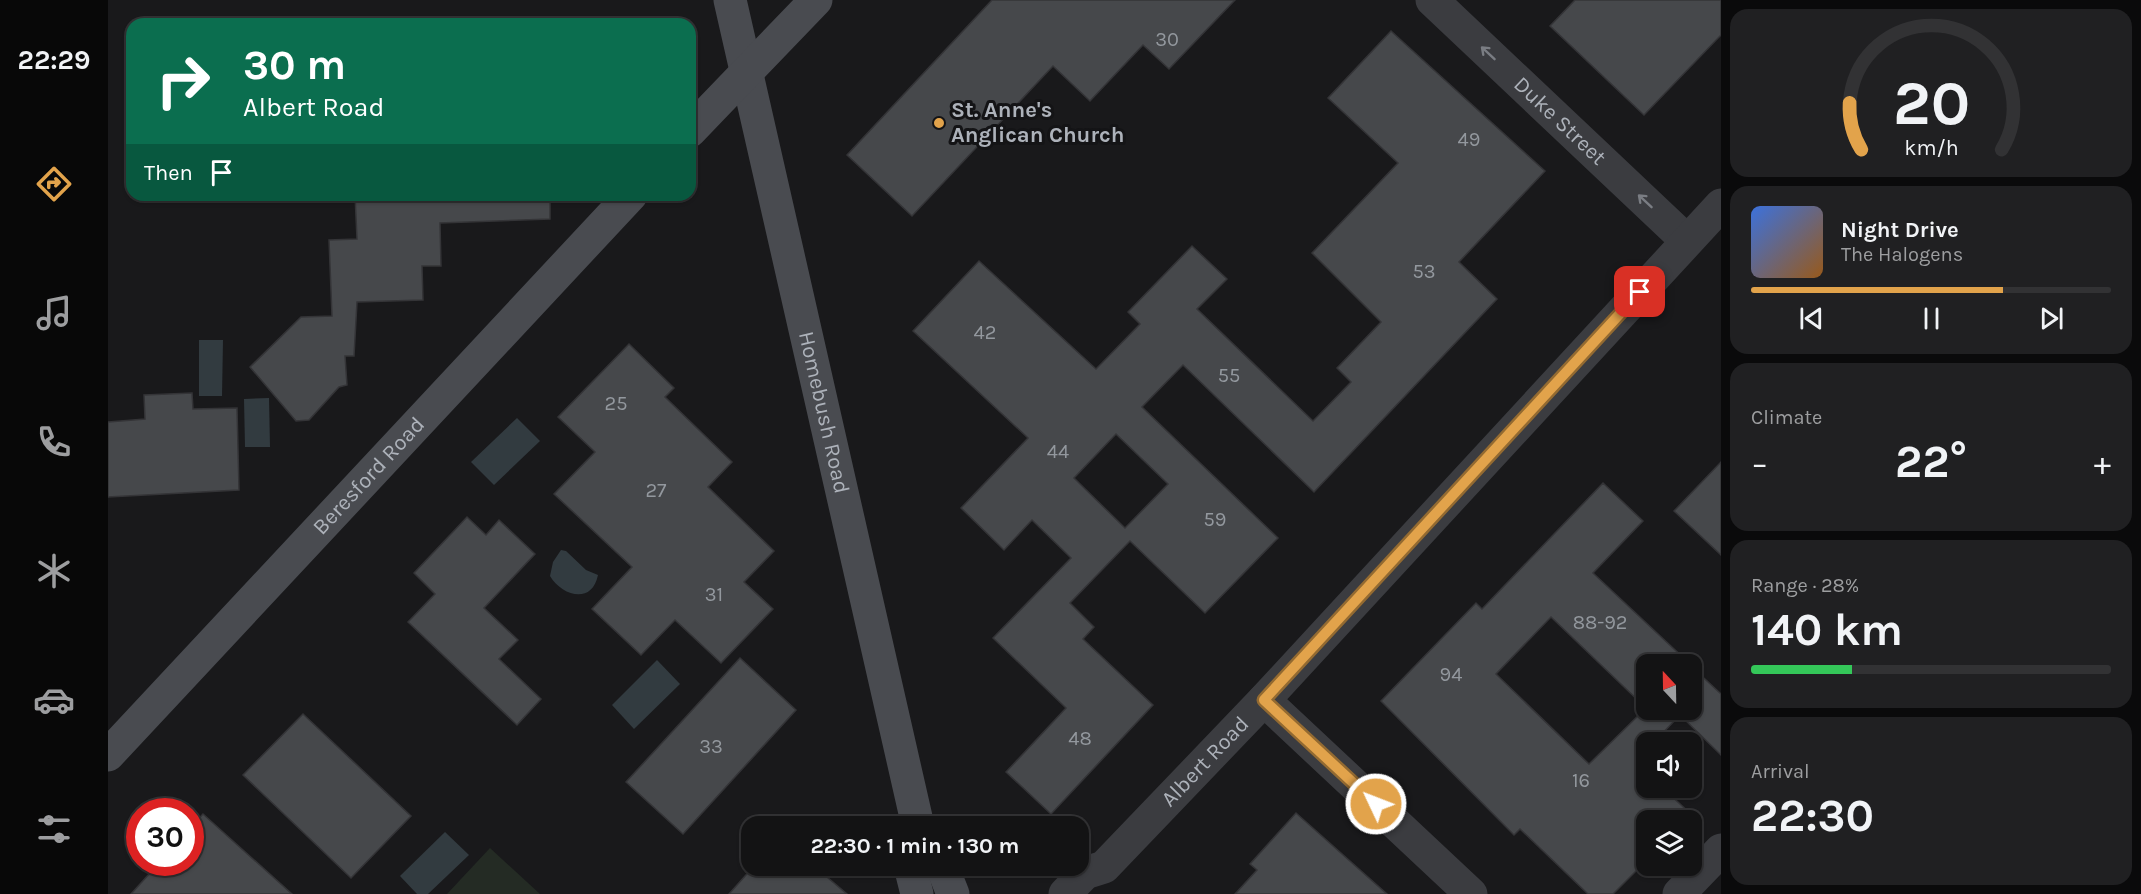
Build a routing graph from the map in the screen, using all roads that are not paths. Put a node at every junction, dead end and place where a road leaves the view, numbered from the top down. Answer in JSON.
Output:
{"nodes":[{"id":1,"x":730,"y":0,"type":"edge"},
{"id":2,"x":816,"y":0,"type":"edge"},
{"id":3,"x":1432,"y":0,"type":"edge"},
{"id":4,"x":745,"y":74,"type":"junction"},
{"id":5,"x":696,"y":125,"type":"edge"},
{"id":6,"x":625,"y":201,"type":"edge"},
{"id":7,"x":1721,"y":205,"type":"edge"},
{"id":8,"x":1687,"y":241,"type":"junction"},
{"id":9,"x":1264,"y":700,"type":"junction"},
{"id":10,"x":108,"y":755,"type":"edge"},
{"id":11,"x":916,"y":816,"type":"edge"},
{"id":12,"x":1721,"y":850,"type":"edge"},
{"id":13,"x":912,"y":876,"type":"edge"},
{"id":14,"x":946,"y":876,"type":"edge"},
{"id":15,"x":1102,"y":880,"type":"edge"},
{"id":16,"x":917,"y":894,"type":"edge"},
{"id":17,"x":953,"y":894,"type":"edge"},
{"id":18,"x":1065,"y":894,"type":"edge"},
{"id":19,"x":1471,"y":894,"type":"edge"},
{"id":20,"x":1679,"y":894,"type":"edge"}],
"edges":[{"from":1,"to":4,"type":"main road","name":"Homebush Road"},
{"from":2,"to":4,"type":"main road"},
{"from":8,"to":3,"type":"street","name":"Duke Street","one_way":true},
{"from":4,"to":5,"type":"main road"},
{"from":4,"to":11,"type":"main road","name":"Homebush Road"},
{"from":6,"to":10,"type":"main road","name":"Beresford Road"},
{"from":7,"to":8,"type":"street","name":"Albert Road"},
{"from":8,"to":9,"type":"street","name":"Albert Road"},
{"from":9,"to":15,"type":"street","name":"Albert Road"},
{"from":9,"to":19,"type":"street"},
{"from":12,"to":20,"type":"street"},
{"from":13,"to":16,"type":"main road"},
{"from":14,"to":17,"type":"main road"},
{"from":15,"to":18,"type":"street","name":"Albert Road"}]}
